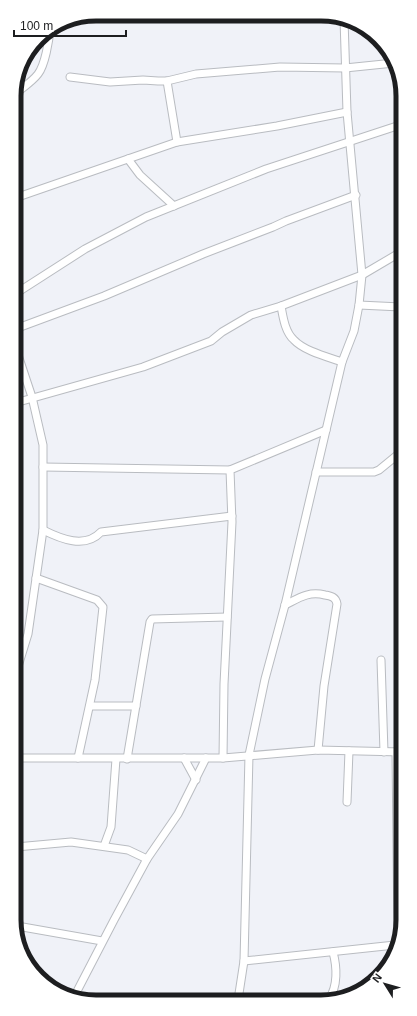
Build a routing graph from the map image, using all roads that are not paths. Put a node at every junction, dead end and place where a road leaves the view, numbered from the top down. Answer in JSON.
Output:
{"nodes":[{"id":1,"x":344,"y":25,"type":"edge"},
{"id":2,"x":49,"y":37,"type":"edge"},
{"id":3,"x":389,"y":64,"type":"edge"},
{"id":4,"x":345,"y":68,"type":"junction"},
{"id":5,"x":70,"y":77,"type":"dead end"},
{"id":6,"x":167,"y":81,"type":"junction"},
{"id":7,"x":21,"y":89,"type":"edge"},
{"id":8,"x":347,"y":112,"type":"junction"},
{"id":9,"x":396,"y":125,"type":"edge"},
{"id":10,"x":177,"y":142,"type":"junction"},
{"id":11,"x":350,"y":142,"type":"junction"},
{"id":12,"x":128,"y":159,"type":"junction"},
{"id":13,"x":356,"y":195,"type":"junction"},
{"id":14,"x":21,"y":196,"type":"edge"},
{"id":15,"x":174,"y":206,"type":"junction"},
{"id":16,"x":396,"y":255,"type":"edge"},
{"id":17,"x":362,"y":275,"type":"junction"},
{"id":18,"x":21,"y":290,"type":"edge"},
{"id":19,"x":359,"y":305,"type":"junction"},
{"id":20,"x":281,"y":306,"type":"junction"},
{"id":21,"x":396,"y":308,"type":"edge"},
{"id":22,"x":21,"y":327,"type":"edge"},
{"id":23,"x":342,"y":362,"type":"junction"},
{"id":24,"x":21,"y":365,"type":"edge"},
{"id":25,"x":32,"y":398,"type":"junction"},
{"id":26,"x":21,"y":401,"type":"edge"},
{"id":27,"x":326,"y":430,"type":"junction"},
{"id":28,"x":396,"y":456,"type":"edge"},
{"id":29,"x":43,"y":467,"type":"junction"},
{"id":30,"x":230,"y":470,"type":"junction"},
{"id":31,"x":316,"y":472,"type":"junction"},
{"id":32,"x":232,"y":516,"type":"junction"},
{"id":33,"x":43,"y":530,"type":"junction"},
{"id":34,"x":36,"y":578,"type":"junction"},
{"id":35,"x":285,"y":605,"type":"junction"},
{"id":36,"x":227,"y":617,"type":"junction"},
{"id":37,"x":21,"y":657,"type":"edge"},
{"id":38,"x":381,"y":660,"type":"dead end"},
{"id":39,"x":90,"y":706,"type":"junction"},
{"id":40,"x":136,"y":706,"type":"junction"},
{"id":41,"x":318,"y":750,"type":"junction"},
{"id":42,"x":349,"y":751,"type":"junction"},
{"id":43,"x":384,"y":752,"type":"junction"},
{"id":44,"x":396,"y":752,"type":"edge"},
{"id":45,"x":249,"y":755,"type":"junction"},
{"id":46,"x":21,"y":758,"type":"edge"},
{"id":47,"x":78,"y":758,"type":"junction"},
{"id":48,"x":184,"y":758,"type":"junction"},
{"id":49,"x":206,"y":758,"type":"junction"},
{"id":50,"x":222,"y":758,"type":"junction"},
{"id":51,"x":116,"y":759,"type":"junction"},
{"id":52,"x":127,"y":759,"type":"junction"},
{"id":53,"x":196,"y":780,"type":"junction"},
{"id":54,"x":347,"y":802,"type":"dead end"},
{"id":55,"x":104,"y":846,"type":"junction"},
{"id":56,"x":21,"y":847,"type":"edge"},
{"id":57,"x":147,"y":859,"type":"junction"},
{"id":58,"x":22,"y":927,"type":"edge"},
{"id":59,"x":102,"y":941,"type":"junction"},
{"id":60,"x":391,"y":945,"type":"edge"},
{"id":61,"x":333,"y":952,"type":"junction"},
{"id":62,"x":244,"y":961,"type":"junction"},
{"id":63,"x":76,"y":992,"type":"edge"},
{"id":64,"x":332,"y":994,"type":"edge"},
{"id":65,"x":239,"y":995,"type":"edge"}],
"edges":[{"from":1,"to":4,"type":"street"},
{"from":2,"to":7,"type":"street"},
{"from":3,"to":4,"type":"street"},
{"from":4,"to":6,"type":"street"},
{"from":4,"to":8,"type":"street"},
{"from":5,"to":6,"type":"street"},
{"from":6,"to":10,"type":"street"},
{"from":8,"to":10,"type":"street"},
{"from":8,"to":11,"type":"street"},
{"from":9,"to":11,"type":"street"},
{"from":10,"to":12,"type":"street"},
{"from":11,"to":13,"type":"street"},
{"from":11,"to":15,"type":"street"},
{"from":12,"to":14,"type":"street"},
{"from":12,"to":15,"type":"street"},
{"from":13,"to":17,"type":"street"},
{"from":13,"to":22,"type":"street"},
{"from":15,"to":18,"type":"street"},
{"from":16,"to":17,"type":"street"},
{"from":17,"to":19,"type":"street"},
{"from":17,"to":20,"type":"street"},
{"from":19,"to":21,"type":"street"},
{"from":19,"to":23,"type":"street"},
{"from":20,"to":23,"type":"street"},
{"from":20,"to":25,"type":"street"},
{"from":23,"to":27,"type":"street"},
{"from":24,"to":25,"type":"street"},
{"from":25,"to":26,"type":"street"},
{"from":25,"to":29,"type":"street"},
{"from":27,"to":30,"type":"street"},
{"from":27,"to":31,"type":"street"},
{"from":28,"to":31,"type":"street"},
{"from":29,"to":30,"type":"street"},
{"from":29,"to":33,"type":"street"},
{"from":30,"to":32,"type":"street"},
{"from":31,"to":35,"type":"street"},
{"from":32,"to":33,"type":"street"},
{"from":32,"to":36,"type":"street"},
{"from":33,"to":34,"type":"street"},
{"from":34,"to":37,"type":"street"},
{"from":34,"to":39,"type":"street"},
{"from":35,"to":41,"type":"street"},
{"from":35,"to":45,"type":"street"},
{"from":36,"to":40,"type":"street"},
{"from":36,"to":50,"type":"street"},
{"from":38,"to":43,"type":"street"},
{"from":39,"to":40,"type":"street"},
{"from":39,"to":47,"type":"street"},
{"from":40,"to":52,"type":"street"},
{"from":41,"to":42,"type":"street"},
{"from":41,"to":45,"type":"street"},
{"from":42,"to":43,"type":"street"},
{"from":42,"to":54,"type":"street"},
{"from":43,"to":44,"type":"street"},
{"from":45,"to":50,"type":"street"},
{"from":45,"to":62,"type":"street"},
{"from":46,"to":47,"type":"street"},
{"from":47,"to":51,"type":"street"},
{"from":48,"to":49,"type":"street"},
{"from":48,"to":52,"type":"street"},
{"from":48,"to":53,"type":"street"},
{"from":49,"to":50,"type":"street"},
{"from":49,"to":53,"type":"street"},
{"from":51,"to":52,"type":"street"},
{"from":51,"to":55,"type":"street"},
{"from":53,"to":57,"type":"street"},
{"from":55,"to":56,"type":"street"},
{"from":55,"to":57,"type":"street"},
{"from":57,"to":59,"type":"street"},
{"from":58,"to":59,"type":"street"},
{"from":59,"to":63,"type":"street"},
{"from":60,"to":61,"type":"street"},
{"from":61,"to":62,"type":"street"},
{"from":61,"to":64,"type":"street"},
{"from":62,"to":65,"type":"street"}]}
